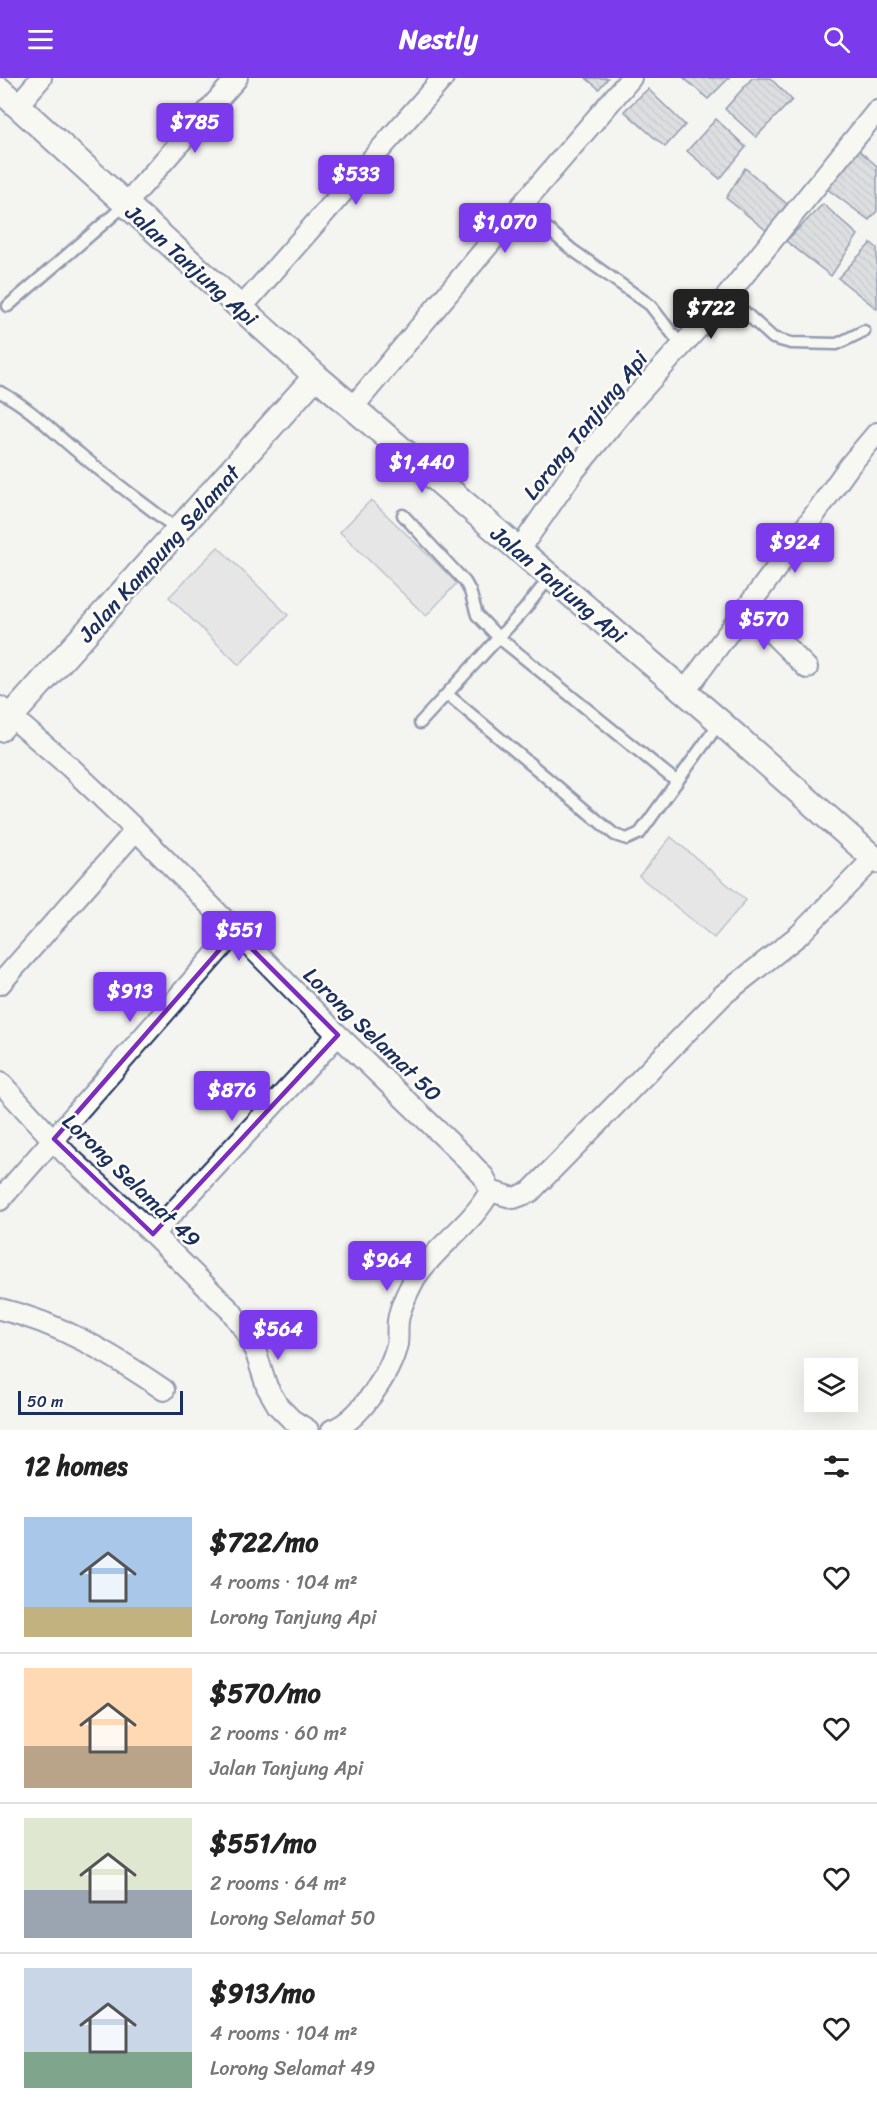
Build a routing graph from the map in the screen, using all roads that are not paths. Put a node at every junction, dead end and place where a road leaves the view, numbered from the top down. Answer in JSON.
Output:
{"nodes":[{"id":1,"x":41,"y":78,"type":"edge"},
{"id":2,"x":237,"y":78,"type":"edge"},
{"id":3,"x":443,"y":78,"type":"edge"},
{"id":4,"x":631,"y":78,"type":"edge"},
{"id":5,"x":9,"y":98,"type":"edge"},
{"id":6,"x":877,"y":111,"type":"edge"},
{"id":7,"x":125,"y":205,"type":"junction"},
{"id":8,"x":520,"y":206,"type":"junction"},
{"id":9,"x":727,"y":296,"type":"junction"},
{"id":10,"x":8,"y":306,"type":"dead end"},
{"id":11,"x":241,"y":308,"type":"junction"},
{"id":12,"x":864,"y":331,"type":"dead end"},
{"id":13,"x":681,"y":345,"type":"junction"},
{"id":14,"x":316,"y":376,"type":"junction"},
{"id":15,"x":0,"y":392,"type":"edge"},
{"id":16,"x":353,"y":407,"type":"junction"},
{"id":17,"x":877,"y":433,"type":"edge"},
{"id":18,"x":404,"y":515,"type":"dead end"},
{"id":19,"x":179,"y":531,"type":"junction"},
{"id":20,"x":519,"y":550,"type":"junction"},
{"id":21,"x":550,"y":577,"type":"junction"},
{"id":22,"x":747,"y":608,"type":"junction"},
{"id":23,"x":498,"y":637,"type":"junction"},
{"id":24,"x":807,"y":668,"type":"dead end"},
{"id":25,"x":685,"y":691,"type":"junction"},
{"id":26,"x":447,"y":694,"type":"junction"},
{"id":27,"x":4,"y":718,"type":"edge"},
{"id":28,"x":720,"y":722,"type":"junction"},
{"id":29,"x":420,"y":723,"type":"dead end"},
{"id":30,"x":677,"y":782,"type":"junction"},
{"id":31,"x":136,"y":830,"type":"junction"},
{"id":32,"x":875,"y":859,"type":"edge"},
{"id":33,"x":235,"y":932,"type":"junction"},
{"id":34,"x":0,"y":984,"type":"edge"},
{"id":35,"x":338,"y":1035,"type":"junction"},
{"id":36,"x":0,"y":1082,"type":"edge"},
{"id":37,"x":54,"y":1139,"type":"junction"},
{"id":38,"x":490,"y":1191,"type":"junction"},
{"id":39,"x":0,"y":1200,"type":"edge"},
{"id":40,"x":153,"y":1234,"type":"junction"},
{"id":41,"x":0,"y":1309,"type":"edge"},
{"id":42,"x":164,"y":1390,"type":"dead end"},
{"id":43,"x":308,"y":1430,"type":"edge"},
{"id":44,"x":332,"y":1430,"type":"edge"}],
"edges":[{"from":1,"to":5,"type":"street"},
{"from":2,"to":7,"type":"street"},
{"from":3,"to":11,"type":"street"},
{"from":4,"to":8,"type":"street"},
{"from":5,"to":7,"type":"street","name":"Jalan Tanjung Api"},
{"from":6,"to":9,"type":"street","name":"Lorong Tanjung Api"},
{"from":7,"to":10,"type":"lane"},
{"from":7,"to":11,"type":"street","name":"Jalan Tanjung Api"},
{"from":8,"to":13,"type":"lane"},
{"from":8,"to":16,"type":"street"},
{"from":9,"to":12,"type":"lane"},
{"from":9,"to":13,"type":"street","name":"Lorong Tanjung Api"},
{"from":11,"to":14,"type":"street","name":"Jalan Tanjung Api"},
{"from":13,"to":20,"type":"street","name":"Lorong Tanjung Api"},
{"from":14,"to":16,"type":"street","name":"Jalan Tanjung Api"},
{"from":14,"to":19,"type":"street","name":"Jalan Kampung Selamat"},
{"from":15,"to":19,"type":"lane"},
{"from":16,"to":20,"type":"street","name":"Jalan Tanjung Api"},
{"from":17,"to":22,"type":"street"},
{"from":18,"to":23,"type":"lane"},
{"from":19,"to":27,"type":"street","name":"Jalan Kampung Selamat"},
{"from":20,"to":21,"type":"street","name":"Jalan Tanjung Api"},
{"from":21,"to":23,"type":"lane"},
{"from":21,"to":25,"type":"street","name":"Jalan Tanjung Api"},
{"from":22,"to":24,"type":"street"},
{"from":22,"to":25,"type":"street"},
{"from":23,"to":26,"type":"lane"},
{"from":23,"to":30,"type":"lane"},
{"from":25,"to":28,"type":"street","name":"Jalan Tanjung Api"},
{"from":26,"to":29,"type":"lane"},
{"from":26,"to":30,"type":"lane"},
{"from":27,"to":31,"type":"street","name":"Lorong Selamat 50"},
{"from":28,"to":30,"type":"lane"},
{"from":28,"to":32,"type":"street","name":"Jalan Tanjung Api"},
{"from":31,"to":33,"type":"street","name":"Lorong Selamat 50"},
{"from":31,"to":34,"type":"street"},
{"from":32,"to":38,"type":"street"},
{"from":33,"to":35,"type":"street","name":"Lorong Selamat 50"},
{"from":33,"to":37,"type":"street"},
{"from":35,"to":38,"type":"street","name":"Lorong Selamat 50"},
{"from":35,"to":40,"type":"street"},
{"from":36,"to":37,"type":"street","name":"Lorong Selamat 49"},
{"from":37,"to":39,"type":"street"},
{"from":37,"to":40,"type":"street","name":"Lorong Selamat 49"},
{"from":38,"to":44,"type":"street"},
{"from":40,"to":43,"type":"street","name":"Lorong Selamat 49"},
{"from":41,"to":42,"type":"street"}]}
